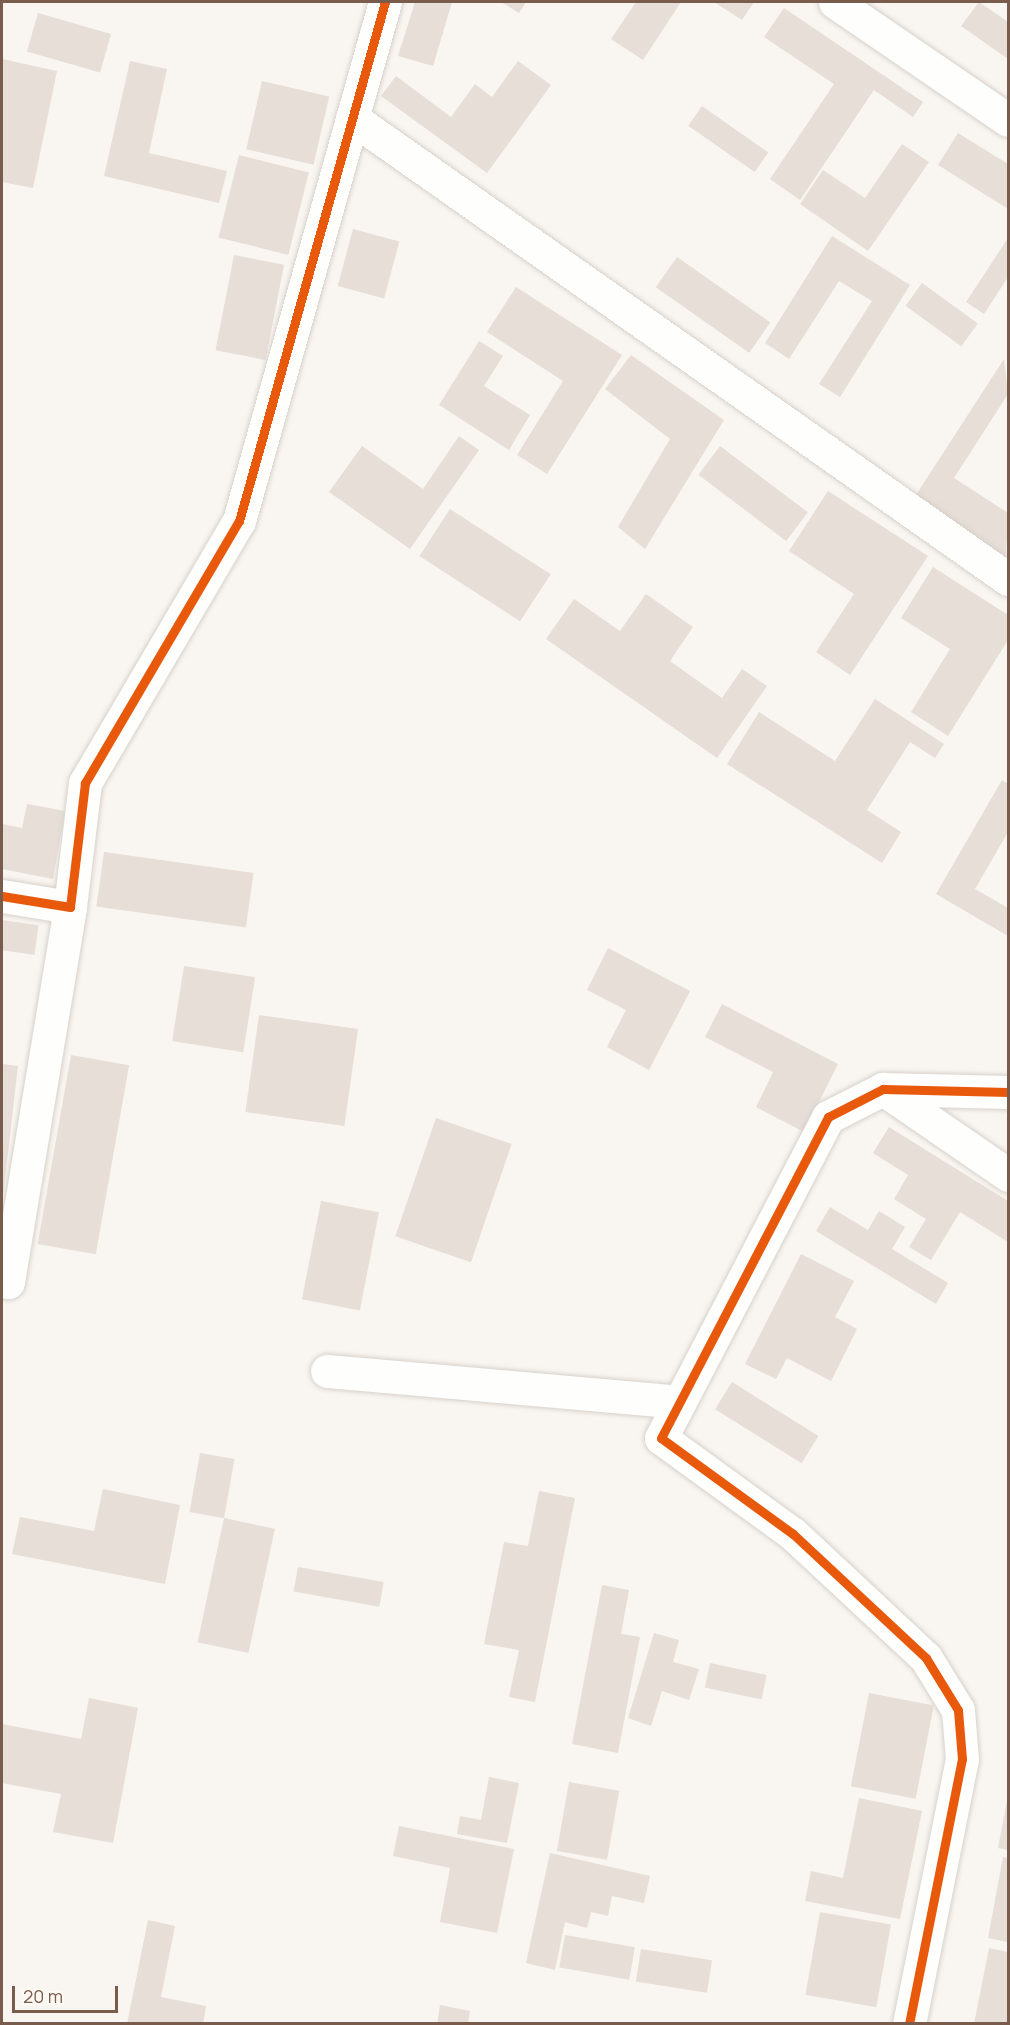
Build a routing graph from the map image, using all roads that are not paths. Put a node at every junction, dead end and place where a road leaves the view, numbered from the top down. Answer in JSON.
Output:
{"nodes":[{"id":1,"x":385,"y":2,"type":"edge"},
{"id":2,"x":836,"y":2,"type":"edge"},
{"id":3,"x":352,"y":118,"type":"junction"},
{"id":4,"x":1008,"y":120,"type":"edge"},
{"id":5,"x":1008,"y":579,"type":"edge"},
{"id":6,"x":2,"y":896,"type":"edge"},
{"id":7,"x":70,"y":907,"type":"junction"},
{"id":8,"x":883,"y":1089,"type":"junction"},
{"id":9,"x":1008,"y":1092,"type":"edge"},
{"id":10,"x":1008,"y":1175,"type":"edge"},
{"id":11,"x":2,"y":1281,"type":"edge"},
{"id":12,"x":327,"y":1371,"type":"dead end"},
{"id":13,"x":680,"y":1402,"type":"junction"},
{"id":14,"x":909,"y":2024,"type":"edge"}],
"edges":[{"from":1,"to":3,"type":"street"},
{"from":2,"to":4,"type":"street"},
{"from":3,"to":5,"type":"street"},
{"from":3,"to":7,"type":"street"},
{"from":6,"to":7,"type":"street"},
{"from":7,"to":11,"type":"street"},
{"from":8,"to":9,"type":"street"},
{"from":8,"to":10,"type":"street"},
{"from":8,"to":13,"type":"street"},
{"from":12,"to":13,"type":"street"},
{"from":13,"to":14,"type":"street"}]}
